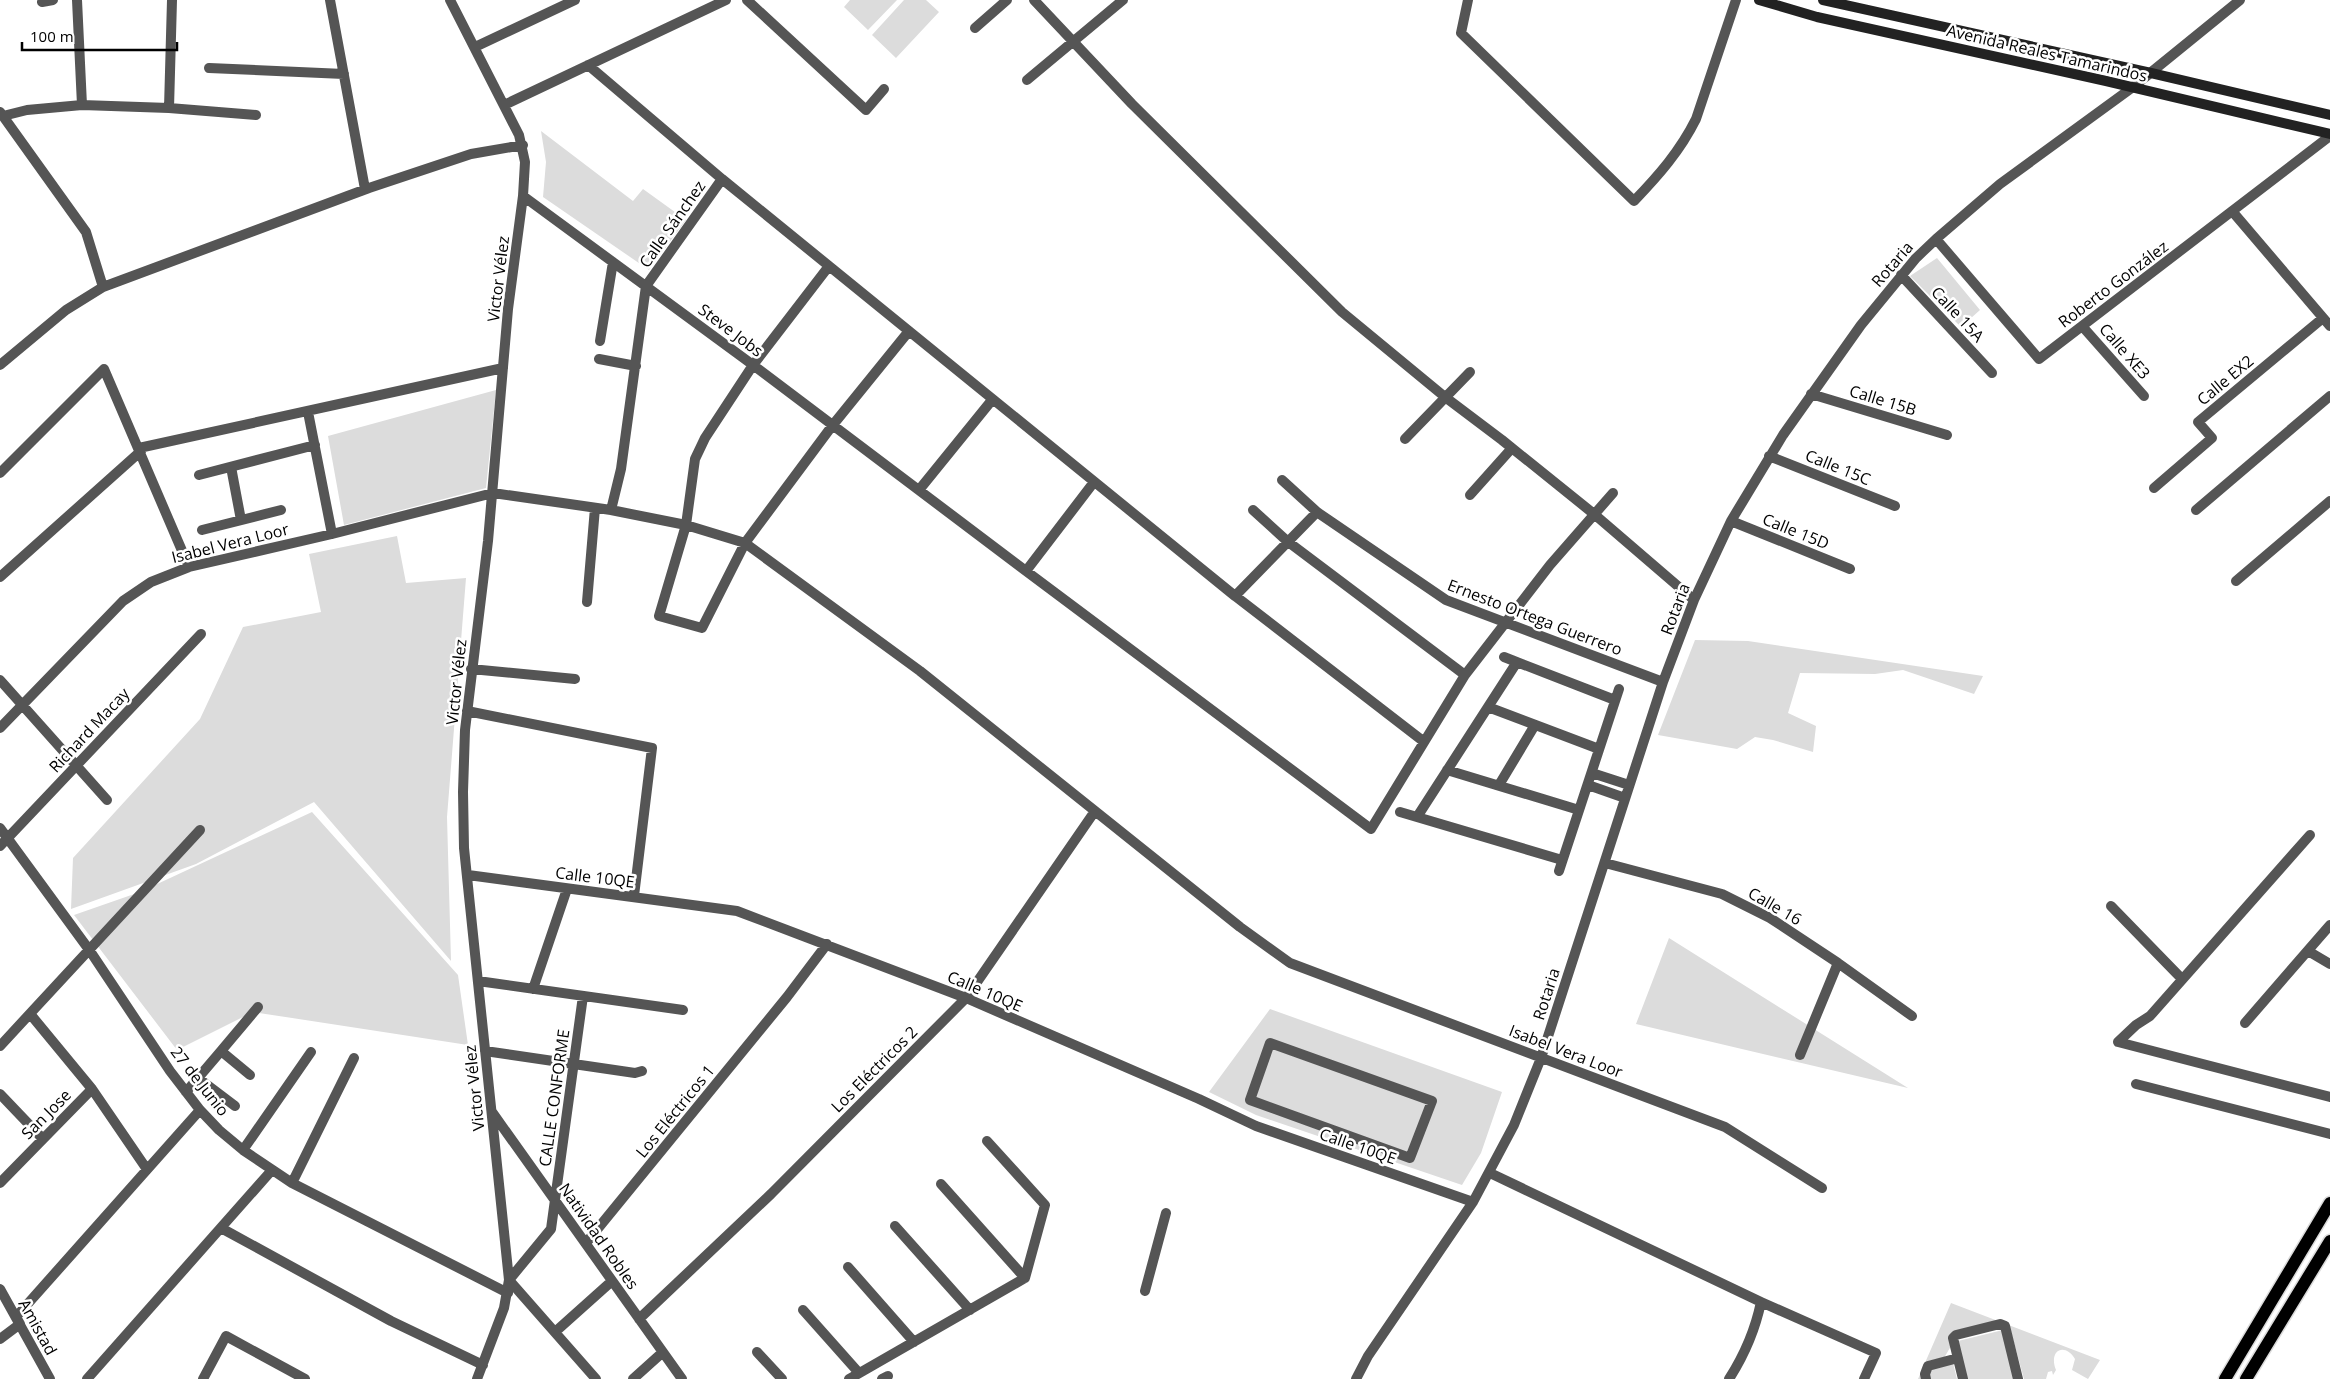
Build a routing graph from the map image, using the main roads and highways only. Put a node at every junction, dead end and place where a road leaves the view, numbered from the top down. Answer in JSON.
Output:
{"nodes":[{"id":1,"x":1759,"y":0,"type":"edge"},
{"id":2,"x":1824,"y":0,"type":"edge"},
{"id":3,"x":1841,"y":5,"type":"junction"},
{"id":4,"x":1837,"y":22,"type":"junction"},
{"id":5,"x":2330,"y":115,"type":"edge"},
{"id":6,"x":2330,"y":135,"type":"edge"},
{"id":7,"x":2330,"y":1203,"type":"edge"},
{"id":8,"x":2330,"y":1241,"type":"edge"},
{"id":9,"x":2225,"y":1379,"type":"edge"},
{"id":10,"x":2246,"y":1379,"type":"edge"}],
"edges":[{"from":1,"to":4,"type":"main road","name":"Avenida Reales Tamarindos"},
{"from":2,"to":3,"type":"main road","name":"Avenida Reales Tamarindos"},
{"from":3,"to":4,"type":"main road"},
{"from":3,"to":5,"type":"main road","name":"Avenida Reales Tamarindos"},
{"from":4,"to":6,"type":"main road","name":"Avenida Reales Tamarindos"},
{"from":7,"to":9,"type":"main road"},
{"from":8,"to":10,"type":"main road"}]}
